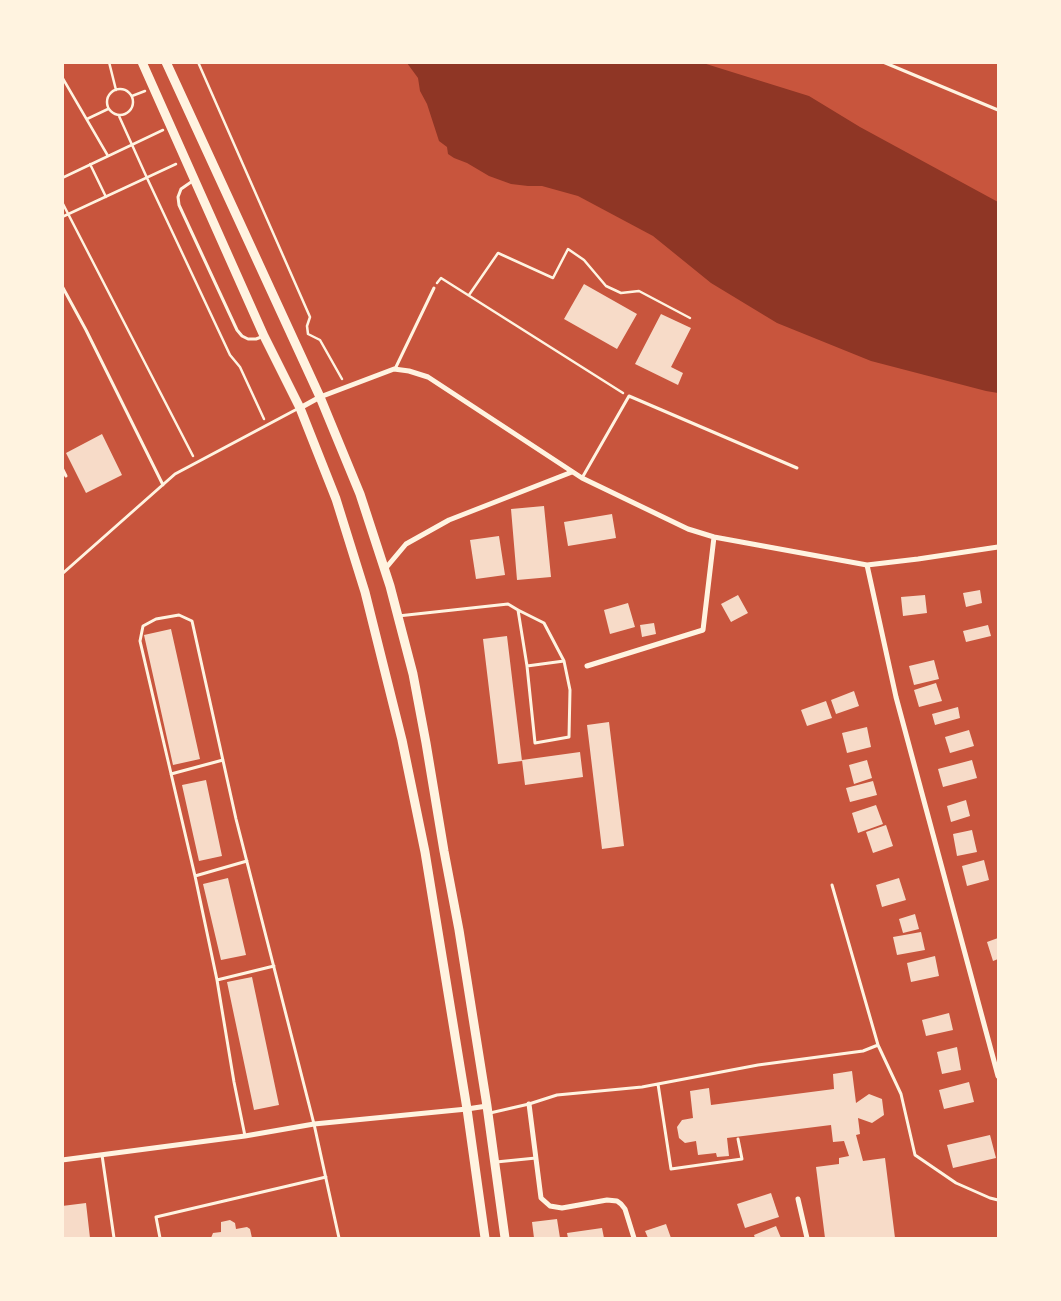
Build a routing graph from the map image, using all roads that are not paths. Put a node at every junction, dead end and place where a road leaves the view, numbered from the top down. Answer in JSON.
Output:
{"nodes":[{"id":1,"x":142,"y":62,"type":"edge"},
{"id":2,"x":166,"y":62,"type":"edge"},
{"id":3,"x":883,"y":62,"type":"edge"},
{"id":4,"x":998,"y":110,"type":"edge"},
{"id":5,"x":194,"y":180,"type":"junction"},
{"id":6,"x":62,"y":286,"type":"edge"},
{"id":7,"x":434,"y":288,"type":"road end"},
{"id":8,"x":64,"y":291,"type":"edge"},
{"id":9,"x":264,"y":336,"type":"junction"},
{"id":10,"x":394,"y":369,"type":"junction"},
{"id":11,"x":320,"y":397,"type":"junction"},
{"id":12,"x":300,"y":408,"type":"junction"},
{"id":13,"x":62,"y":468,"type":"edge"},
{"id":14,"x":797,"y":468,"type":"dead end"},
{"id":15,"x":572,"y":472,"type":"junction"},
{"id":16,"x":66,"y":476,"type":"dead end"},
{"id":17,"x":582,"y":478,"type":"junction"},
{"id":18,"x":163,"y":485,"type":"junction"},
{"id":19,"x":714,"y":537,"type":"junction"},
{"id":20,"x":998,"y":547,"type":"edge"},
{"id":21,"x":867,"y":565,"type":"junction"},
{"id":22,"x":384,"y":569,"type":"junction"},
{"id":23,"x":62,"y":574,"type":"edge"},
{"id":24,"x":518,"y":610,"type":"junction"},
{"id":25,"x":398,"y":616,"type":"junction"},
{"id":26,"x":564,"y":661,"type":"junction"},
{"id":27,"x":527,"y":666,"type":"junction"},
{"id":28,"x":587,"y":666,"type":"dead end"},
{"id":29,"x":223,"y":760,"type":"junction"},
{"id":30,"x":172,"y":774,"type":"junction"},
{"id":31,"x":247,"y":861,"type":"junction"},
{"id":32,"x":195,"y":876,"type":"junction"},
{"id":33,"x":832,"y":885,"type":"dead end"},
{"id":34,"x":274,"y":966,"type":"junction"},
{"id":35,"x":217,"y":980,"type":"junction"},
{"id":36,"x":878,"y":1045,"type":"junction"},
{"id":37,"x":998,"y":1076,"type":"edge"},
{"id":38,"x":658,"y":1084,"type":"junction"},
{"id":39,"x":529,"y":1104,"type":"junction"},
{"id":40,"x":467,"y":1109,"type":"junction"},
{"id":41,"x":487,"y":1109,"type":"junction"},
{"id":42,"x":314,"y":1124,"type":"junction"},
{"id":43,"x":245,"y":1136,"type":"junction"},
{"id":44,"x":738,"y":1139,"type":"dead end"},
{"id":45,"x":102,"y":1155,"type":"junction"},
{"id":46,"x":536,"y":1158,"type":"junction"},
{"id":47,"x":62,"y":1160,"type":"edge"},
{"id":48,"x":494,"y":1162,"type":"junction"},
{"id":49,"x":326,"y":1178,"type":"junction"},
{"id":50,"x":798,"y":1199,"type":"dead end"},
{"id":51,"x":998,"y":1200,"type":"edge"},
{"id":52,"x":114,"y":1238,"type":"edge"},
{"id":53,"x":160,"y":1238,"type":"edge"},
{"id":54,"x":339,"y":1238,"type":"edge"},
{"id":55,"x":485,"y":1238,"type":"edge"},
{"id":56,"x":505,"y":1238,"type":"edge"},
{"id":57,"x":634,"y":1238,"type":"edge"},
{"id":58,"x":807,"y":1238,"type":"edge"}],
"edges":[{"from":1,"to":5,"type":"main road"},
{"from":2,"to":11,"type":"main road"},
{"from":3,"to":4,"type":"lane"},
{"from":5,"to":9,"type":"main road"},
{"from":5,"to":9,"type":"lane"},
{"from":6,"to":8,"type":"lane"},
{"from":7,"to":10,"type":"lane"},
{"from":8,"to":18,"type":"lane"},
{"from":9,"to":12,"type":"main road"},
{"from":10,"to":11,"type":"street"},
{"from":10,"to":15,"type":"street"},
{"from":11,"to":12,"type":"street"},
{"from":11,"to":22,"type":"main road"},
{"from":12,"to":18,"type":"lane"},
{"from":12,"to":40,"type":"main road"},
{"from":13,"to":16,"type":"lane"},
{"from":14,"to":17,"type":"lane"},
{"from":15,"to":17,"type":"street"},
{"from":15,"to":22,"type":"street"},
{"from":17,"to":19,"type":"street"},
{"from":18,"to":23,"type":"lane"},
{"from":19,"to":21,"type":"street"},
{"from":19,"to":28,"type":"street"},
{"from":20,"to":21,"type":"street"},
{"from":21,"to":37,"type":"street"},
{"from":22,"to":25,"type":"main road"},
{"from":24,"to":25,"type":"lane"},
{"from":24,"to":26,"type":"lane"},
{"from":24,"to":27,"type":"lane"},
{"from":25,"to":41,"type":"main road"},
{"from":26,"to":27,"type":"lane"},
{"from":26,"to":27,"type":"lane"},
{"from":29,"to":30,"type":"lane"},
{"from":29,"to":30,"type":"lane"},
{"from":29,"to":31,"type":"lane"},
{"from":30,"to":32,"type":"lane"},
{"from":31,"to":32,"type":"lane"},
{"from":31,"to":34,"type":"lane"},
{"from":32,"to":35,"type":"lane"},
{"from":33,"to":36,"type":"lane"},
{"from":34,"to":35,"type":"lane"},
{"from":34,"to":42,"type":"lane"},
{"from":35,"to":43,"type":"lane"},
{"from":36,"to":38,"type":"lane"},
{"from":36,"to":51,"type":"lane"},
{"from":38,"to":39,"type":"lane"},
{"from":38,"to":44,"type":"lane"},
{"from":39,"to":41,"type":"lane"},
{"from":39,"to":46,"type":"street"},
{"from":40,"to":41,"type":"street"},
{"from":40,"to":42,"type":"street"},
{"from":40,"to":55,"type":"main road"},
{"from":41,"to":48,"type":"main road"},
{"from":42,"to":43,"type":"street"},
{"from":42,"to":49,"type":"lane"},
{"from":43,"to":45,"type":"street"},
{"from":45,"to":47,"type":"street"},
{"from":45,"to":52,"type":"lane"},
{"from":46,"to":48,"type":"lane"},
{"from":46,"to":57,"type":"street"},
{"from":48,"to":56,"type":"main road"},
{"from":49,"to":53,"type":"lane"},
{"from":49,"to":54,"type":"lane"},
{"from":50,"to":58,"type":"street"}]}
